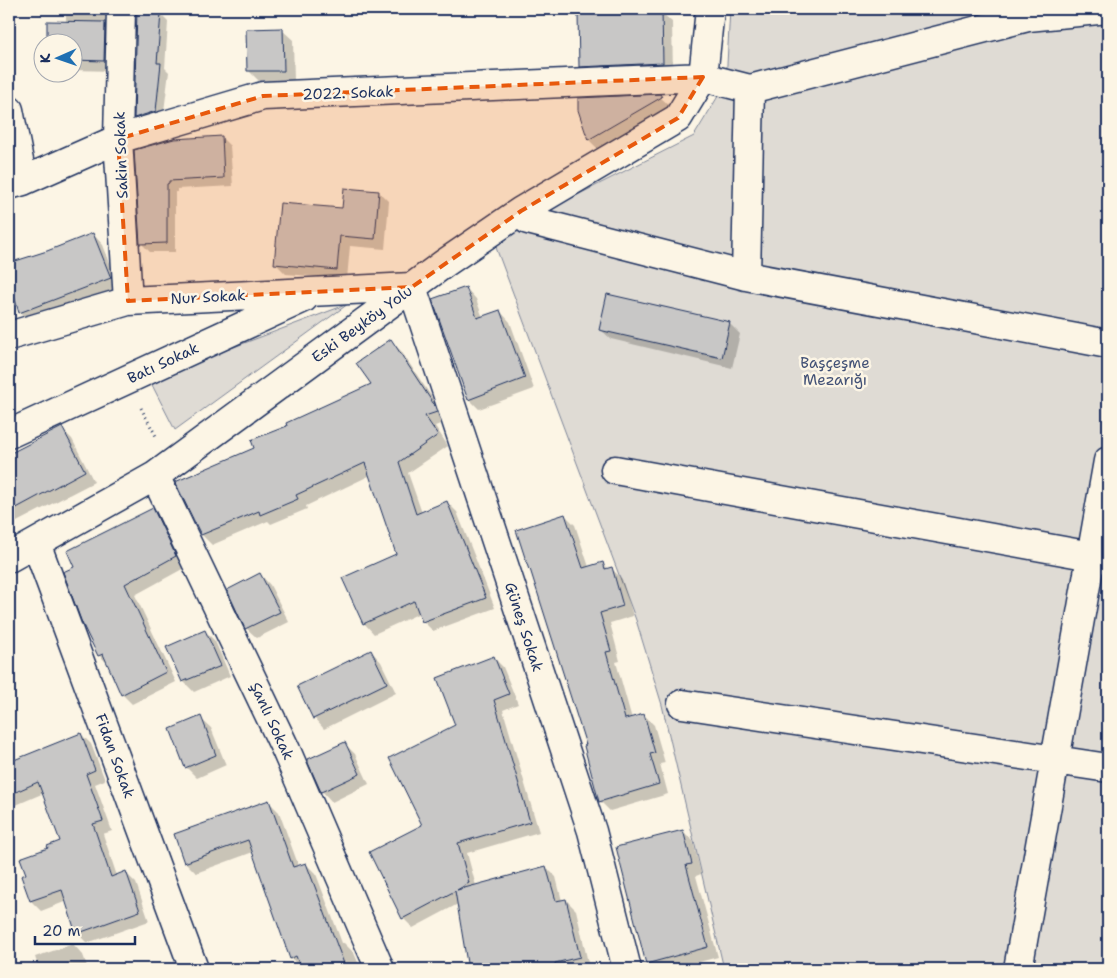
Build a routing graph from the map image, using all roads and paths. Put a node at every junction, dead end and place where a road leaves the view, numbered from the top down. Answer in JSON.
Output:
{"nodes":[{"id":1,"x":121,"y":9,"type":"edge"},
{"id":2,"x":710,"y":9,"type":"edge"},
{"id":3,"x":1108,"y":9,"type":"edge"},
{"id":4,"x":703,"y":77,"type":"junction"},
{"id":5,"x":750,"y":90,"type":"junction"},
{"id":6,"x":9,"y":110,"type":"edge"},
{"id":7,"x":118,"y":139,"type":"junction"},
{"id":8,"x":16,"y":183,"type":"edge"},
{"id":9,"x":528,"y":220,"type":"dead end"},
{"id":10,"x":746,"y":276,"type":"junction"},
{"id":11,"x":412,"y":287,"type":"junction"},
{"id":12,"x":316,"y":292,"type":"junction"},
{"id":13,"x":128,"y":301,"type":"junction"},
{"id":14,"x":9,"y":336,"type":"edge"},
{"id":15,"x":1108,"y":344,"type":"edge"},
{"id":16,"x":140,"y":407,"type":"dead end"},
{"id":17,"x":9,"y":434,"type":"edge"},
{"id":18,"x":1108,"y":461,"type":"edge"},
{"id":19,"x":163,"y":470,"type":"junction"},
{"id":20,"x":615,"y":470,"type":"dead end"},
{"id":21,"x":36,"y":543,"type":"junction"},
{"id":22,"x":1100,"y":557,"type":"edge"},
{"id":23,"x":9,"y":558,"type":"edge"},
{"id":24,"x":682,"y":704,"type":"dead end"},
{"id":25,"x":1056,"y":759,"type":"junction"},
{"id":26,"x":1108,"y":768,"type":"edge"},
{"id":27,"x":194,"y":969,"type":"edge"},
{"id":28,"x":380,"y":969,"type":"edge"},
{"id":29,"x":627,"y":969,"type":"edge"},
{"id":30,"x":1018,"y":969,"type":"edge"}],
"edges":[{"from":1,"to":7,"type":"street","name":"Sakin Sokak"},
{"from":2,"to":4,"type":"street"},
{"from":3,"to":5,"type":"street"},
{"from":4,"to":5,"type":"street","name":"2022. Sokak"},
{"from":4,"to":7,"type":"street","name":"2022. Sokak"},
{"from":4,"to":11,"type":"street","name":"Eski Beyköy Yolu"},
{"from":5,"to":10,"type":"street"},
{"from":6,"to":8,"type":"street"},
{"from":7,"to":8,"type":"street","name":"2022. Sokak"},
{"from":7,"to":13,"type":"street","name":"Sakin Sokak"},
{"from":9,"to":10,"type":"street"},
{"from":10,"to":15,"type":"street"},
{"from":11,"to":12,"type":"street","name":"Nur Sokak"},
{"from":11,"to":19,"type":"street","name":"Eski Beyköy Yolu"},
{"from":11,"to":29,"type":"street","name":"Güneş Sokak"},
{"from":12,"to":13,"type":"street","name":"Nur Sokak"},
{"from":12,"to":17,"type":"street","name":"Batı Sokak"},
{"from":13,"to":14,"type":"street","name":"Nur Sokak"},
{"from":16,"to":19,"type":"path"},
{"from":18,"to":22,"type":"street"},
{"from":19,"to":21,"type":"street","name":"Eski Beyköy Yolu"},
{"from":19,"to":28,"type":"street","name":"Şanlı Sokak"},
{"from":20,"to":22,"type":"street"},
{"from":21,"to":23,"type":"street","name":"Eski Beyköy Yolu"},
{"from":21,"to":27,"type":"street","name":"Fidan Sokak"},
{"from":22,"to":25,"type":"street"},
{"from":24,"to":25,"type":"street"},
{"from":25,"to":26,"type":"street"},
{"from":25,"to":30,"type":"street"}]}
